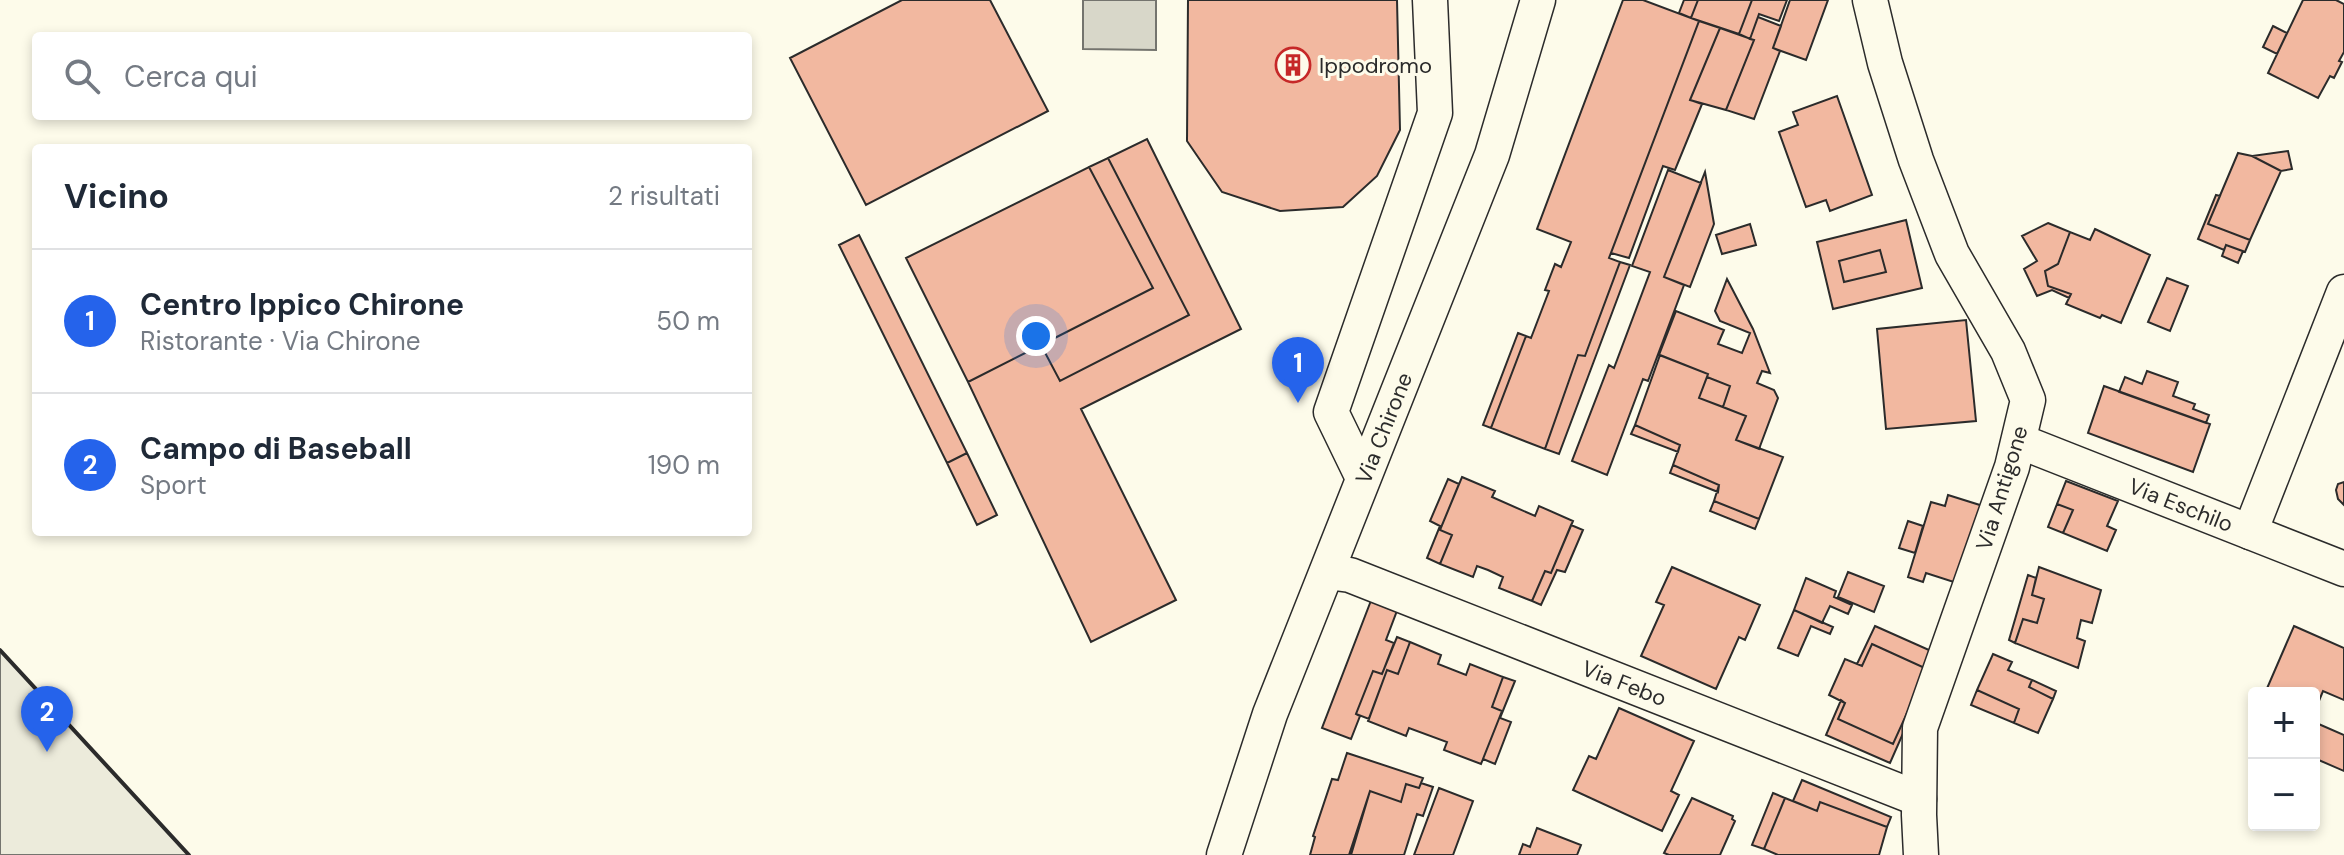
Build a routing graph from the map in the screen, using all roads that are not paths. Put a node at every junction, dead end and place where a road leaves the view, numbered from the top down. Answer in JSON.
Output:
{"nodes":[{"id":1,"x":1430,"y":0,"type":"edge"},
{"id":2,"x":1538,"y":0,"type":"edge"},
{"id":3,"x":1870,"y":0,"type":"edge"},
{"id":4,"x":2344,"y":292,"type":"edge"},
{"id":5,"x":2019,"y":441,"type":"junction"},
{"id":6,"x":1363,"y":478,"type":"junction"},
{"id":7,"x":2250,"y":532,"type":"junction"},
{"id":8,"x":2344,"y":569,"type":"edge"},
{"id":9,"x":1327,"y":572,"type":"junction"},
{"id":10,"x":1919,"y":799,"type":"junction"},
{"id":11,"x":1224,"y":855,"type":"edge"},
{"id":12,"x":1921,"y":855,"type":"edge"}],
"edges":[{"from":1,"to":6,"type":"street"},
{"from":2,"to":6,"type":"street","name":"Via Chirone"},
{"from":3,"to":5,"type":"street","name":"Via Antigone"},
{"from":4,"to":7,"type":"street"},
{"from":5,"to":7,"type":"street","name":"Via Eschilo"},
{"from":5,"to":10,"type":"street","name":"Via Antigone"},
{"from":6,"to":9,"type":"street","name":"Via Chirone"},
{"from":7,"to":8,"type":"street","name":"Via Eschilo"},
{"from":9,"to":10,"type":"street","name":"Via Febo"},
{"from":9,"to":11,"type":"street","name":"Via Chirone"},
{"from":10,"to":12,"type":"street","name":"Via Antigone"}]}
